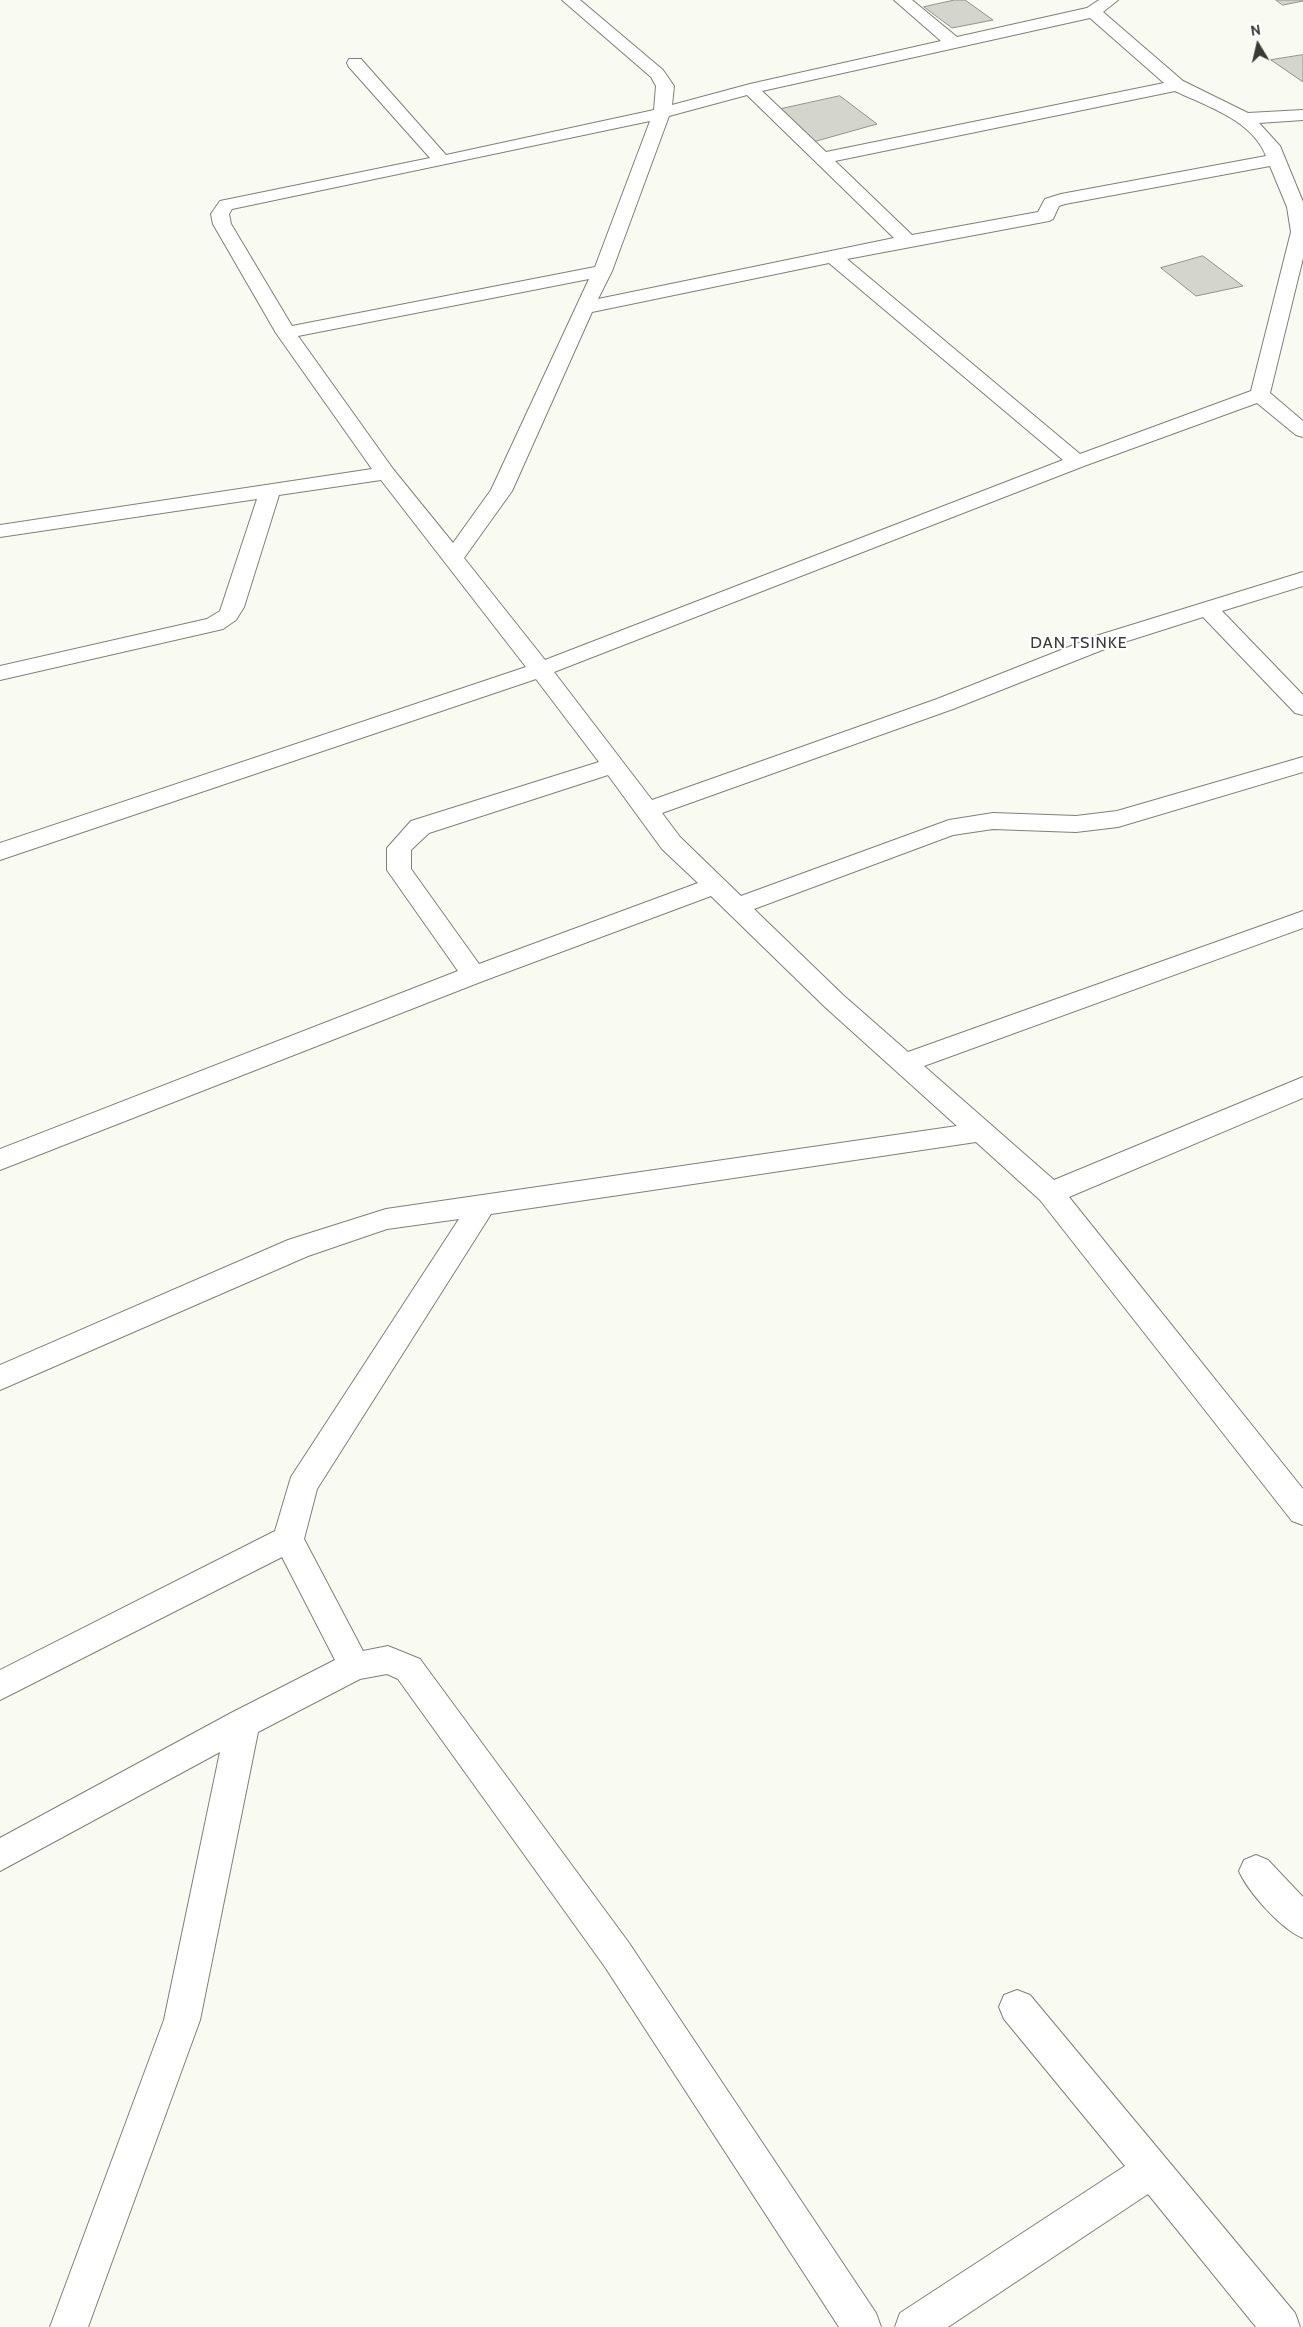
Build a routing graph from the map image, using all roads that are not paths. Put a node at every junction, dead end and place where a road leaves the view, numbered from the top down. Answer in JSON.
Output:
{"nodes":[{"id":1,"x":570,"y":0,"type":"edge"},
{"id":2,"x":902,"y":0,"type":"edge"},
{"id":3,"x":1110,"y":0,"type":"edge"},
{"id":4,"x":1093,"y":12,"type":"junction"},
{"id":5,"x":954,"y":43,"type":"junction"},
{"id":6,"x":355,"y":63,"type":"dead end"},
{"id":7,"x":1177,"y":85,"type":"junction"},
{"id":8,"x":750,"y":89,"type":"junction"},
{"id":9,"x":662,"y":113,"type":"junction"},
{"id":10,"x":1303,"y":115,"type":"edge"},
{"id":11,"x":1245,"y":118,"type":"junction"},
{"id":12,"x":823,"y":158,"type":"junction"},
{"id":13,"x":1276,"y":160,"type":"junction"},
{"id":14,"x":442,"y":161,"type":"junction"},
{"id":15,"x":908,"y":241,"type":"junction"},
{"id":16,"x":833,"y":257,"type":"junction"},
{"id":17,"x":603,"y":271,"type":"junction"},
{"id":18,"x":584,"y":308,"type":"junction"},
{"id":19,"x":286,"y":333,"type":"junction"},
{"id":20,"x":1260,"y":395,"type":"junction"},
{"id":21,"x":1303,"y":431,"type":"edge"},
{"id":22,"x":1077,"y":462,"type":"junction"},
{"id":23,"x":386,"y":473,"type":"junction"},
{"id":24,"x":270,"y":490,"type":"junction"},
{"id":25,"x":0,"y":531,"type":"edge"},
{"id":26,"x":453,"y":558,"type":"junction"},
{"id":27,"x":1303,"y":579,"type":"edge"},
{"id":28,"x":1208,"y":610,"type":"junction"},
{"id":29,"x":540,"y":670,"type":"junction"},
{"id":30,"x":0,"y":673,"type":"edge"},
{"id":31,"x":1303,"y":708,"type":"edge"},
{"id":32,"x":1303,"y":764,"type":"edge"},
{"id":33,"x":614,"y":765,"type":"junction"},
{"id":34,"x":647,"y":810,"type":"junction"},
{"id":35,"x":0,"y":852,"type":"edge"},
{"id":36,"x":714,"y":886,"type":"junction"},
{"id":37,"x":736,"y":907,"type":"junction"},
{"id":38,"x":1303,"y":919,"type":"edge"},
{"id":39,"x":474,"y":975,"type":"junction"},
{"id":40,"x":903,"y":1064,"type":"junction"},
{"id":41,"x":1303,"y":1087,"type":"edge"},
{"id":42,"x":980,"y":1132,"type":"junction"},
{"id":43,"x":0,"y":1160,"type":"edge"},
{"id":44,"x":1050,"y":1193,"type":"junction"},
{"id":45,"x":484,"y":1204,"type":"junction"},
{"id":46,"x":0,"y":1378,"type":"edge"},
{"id":47,"x":1303,"y":1512,"type":"edge"},
{"id":48,"x":288,"y":1539,"type":"junction"},
{"id":49,"x":356,"y":1666,"type":"junction"},
{"id":50,"x":0,"y":1686,"type":"edge"},
{"id":51,"x":243,"y":1723,"type":"junction"},
{"id":52,"x":0,"y":1855,"type":"edge"},
{"id":53,"x":1256,"y":1871,"type":"dead end"},
{"id":54,"x":1303,"y":1922,"type":"edge"},
{"id":55,"x":1017,"y":2007,"type":"dead end"},
{"id":56,"x":1152,"y":2170,"type":"junction"},
{"id":57,"x":69,"y":2327,"type":"edge"},
{"id":58,"x":862,"y":2327,"type":"edge"},
{"id":59,"x":914,"y":2327,"type":"edge"},
{"id":60,"x":1281,"y":2327,"type":"edge"}],
"edges":[{"from":1,"to":9,"type":"street"},
{"from":2,"to":5,"type":"street"},
{"from":3,"to":4,"type":"street"},
{"from":4,"to":5,"type":"street"},
{"from":4,"to":7,"type":"street"},
{"from":5,"to":8,"type":"street"},
{"from":6,"to":14,"type":"street"},
{"from":7,"to":11,"type":"street"},
{"from":7,"to":12,"type":"street"},
{"from":8,"to":9,"type":"street"},
{"from":8,"to":12,"type":"street"},
{"from":9,"to":14,"type":"street"},
{"from":9,"to":17,"type":"street"},
{"from":10,"to":11,"type":"street"},
{"from":11,"to":13,"type":"street"},
{"from":12,"to":15,"type":"street"},
{"from":13,"to":15,"type":"street"},
{"from":13,"to":20,"type":"street"},
{"from":14,"to":19,"type":"street"},
{"from":15,"to":16,"type":"street"},
{"from":16,"to":18,"type":"street"},
{"from":16,"to":22,"type":"street"},
{"from":17,"to":18,"type":"street"},
{"from":17,"to":19,"type":"street"},
{"from":18,"to":26,"type":"street"},
{"from":19,"to":23,"type":"street"},
{"from":20,"to":21,"type":"street"},
{"from":20,"to":22,"type":"street"},
{"from":22,"to":29,"type":"street"},
{"from":23,"to":24,"type":"street"},
{"from":23,"to":26,"type":"street"},
{"from":24,"to":25,"type":"street"},
{"from":24,"to":30,"type":"street"},
{"from":26,"to":29,"type":"street"},
{"from":27,"to":28,"type":"street"},
{"from":28,"to":31,"type":"street"},
{"from":28,"to":34,"type":"street"},
{"from":29,"to":33,"type":"street"},
{"from":29,"to":35,"type":"street"},
{"from":32,"to":37,"type":"street"},
{"from":33,"to":34,"type":"street"},
{"from":33,"to":39,"type":"street"},
{"from":34,"to":36,"type":"street"},
{"from":36,"to":37,"type":"street"},
{"from":36,"to":39,"type":"street"},
{"from":37,"to":40,"type":"street"},
{"from":38,"to":40,"type":"street"},
{"from":39,"to":43,"type":"street"},
{"from":40,"to":42,"type":"street"},
{"from":41,"to":44,"type":"street"},
{"from":42,"to":44,"type":"street"},
{"from":42,"to":45,"type":"street"},
{"from":44,"to":47,"type":"street"},
{"from":45,"to":46,"type":"street"},
{"from":45,"to":48,"type":"street"},
{"from":48,"to":49,"type":"street"},
{"from":48,"to":50,"type":"street"},
{"from":49,"to":51,"type":"street"},
{"from":49,"to":58,"type":"street"},
{"from":51,"to":52,"type":"street"},
{"from":51,"to":57,"type":"street"},
{"from":53,"to":54,"type":"street"},
{"from":55,"to":56,"type":"street"},
{"from":56,"to":59,"type":"street"},
{"from":56,"to":60,"type":"street"}]}
